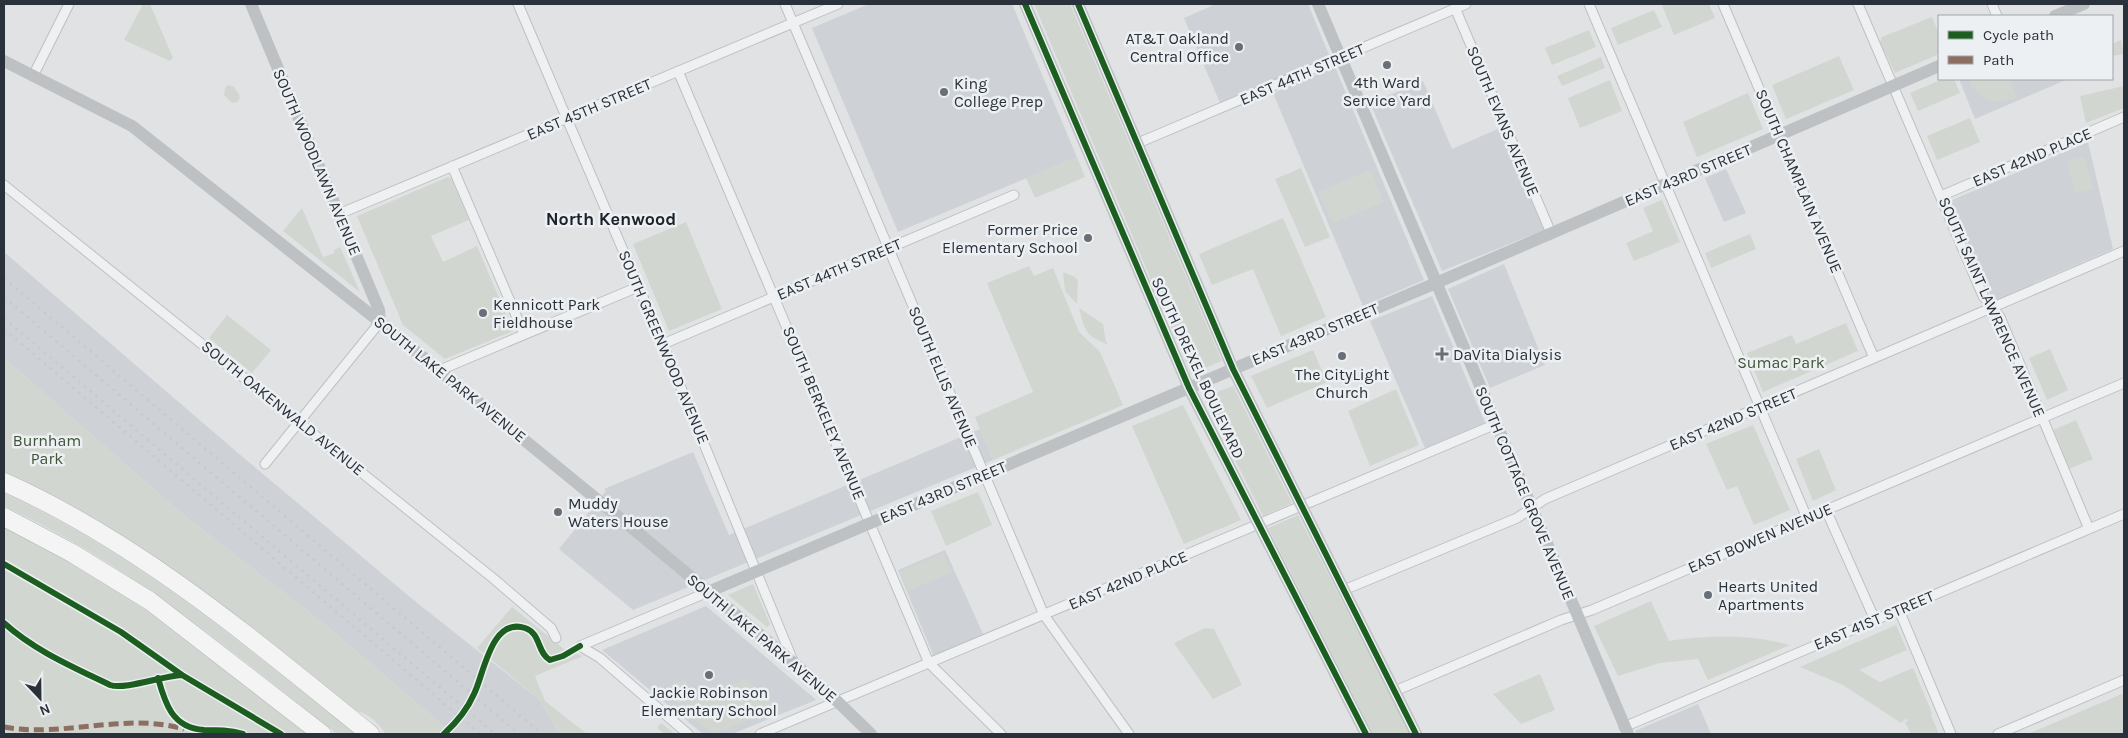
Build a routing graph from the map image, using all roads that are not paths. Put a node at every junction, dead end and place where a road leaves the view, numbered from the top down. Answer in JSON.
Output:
{"nodes":[{"id":1,"x":69,"y":4,"type":"edge"},
{"id":2,"x":251,"y":4,"type":"edge"},
{"id":3,"x":518,"y":4,"type":"edge"},
{"id":4,"x":785,"y":4,"type":"edge"},
{"id":5,"x":838,"y":4,"type":"edge"},
{"id":6,"x":1025,"y":4,"type":"edge"},
{"id":7,"x":1078,"y":4,"type":"edge"},
{"id":8,"x":1318,"y":4,"type":"edge"},
{"id":9,"x":1466,"y":4,"type":"edge"},
{"id":10,"x":1589,"y":4,"type":"edge"},
{"id":11,"x":1723,"y":4,"type":"edge"},
{"id":12,"x":1858,"y":4,"type":"edge"},
{"id":13,"x":2084,"y":4,"type":"edge"},
{"id":14,"x":1455,"y":8,"type":"junction"},
{"id":15,"x":2057,"y":15,"type":"edge"},
{"id":16,"x":793,"y":23,"type":"junction"},
{"id":17,"x":1340,"y":58,"type":"junction"},
{"id":18,"x":4,"y":62,"type":"edge"},
{"id":19,"x":1938,"y":66,"type":"edge"},
{"id":20,"x":678,"y":71,"type":"junction"},
{"id":21,"x":33,"y":76,"type":"junction"},
{"id":22,"x":1893,"y":86,"type":"junction"},
{"id":23,"x":2124,"y":117,"type":"edge"},
{"id":24,"x":566,"y":119,"type":"junction"},
{"id":25,"x":1779,"y":135,"type":"junction"},
{"id":26,"x":1138,"y":143,"type":"junction"},
{"id":27,"x":452,"y":166,"type":"junction"},
{"id":28,"x":1665,"y":184,"type":"junction"},
{"id":29,"x":4,"y":185,"type":"edge"},
{"id":30,"x":1014,"y":195,"type":"dead end"},
{"id":31,"x":1941,"y":196,"type":"junction"},
{"id":32,"x":339,"y":214,"type":"junction"},
{"id":33,"x":1551,"y":233,"type":"junction"},
{"id":34,"x":888,"y":248,"type":"junction"},
{"id":35,"x":2124,"y":252,"type":"edge"},
{"id":36,"x":1436,"y":283,"type":"junction"},
{"id":37,"x":638,"y":287,"type":"junction"},
{"id":38,"x":775,"y":296,"type":"junction"},
{"id":39,"x":1992,"y":308,"type":"junction"},
{"id":40,"x":380,"y":322,"type":"junction"},
{"id":41,"x":524,"y":334,"type":"junction"},
{"id":42,"x":663,"y":344,"type":"junction"},
{"id":43,"x":1874,"y":358,"type":"junction"},
{"id":44,"x":1233,"y":369,"type":"junction"},
{"id":45,"x":440,"y":370,"type":"junction"},
{"id":46,"x":2124,"y":383,"type":"edge"},
{"id":47,"x":1189,"y":388,"type":"junction"},
{"id":48,"x":1760,"y":408,"type":"junction"},
{"id":49,"x":2042,"y":418,"type":"junction"},
{"id":50,"x":300,"y":421,"type":"junction"},
{"id":51,"x":1496,"y":424,"type":"junction"},
{"id":52,"x":265,"y":464,"type":"dead end"},
{"id":53,"x":984,"y":475,"type":"junction"},
{"id":54,"x":4,"y":482,"type":"edge"},
{"id":55,"x":1303,"y":506,"type":"junction"},
{"id":56,"x":1531,"y":508,"type":"junction"},
{"id":57,"x":1826,"y":510,"type":"junction"},
{"id":58,"x":2124,"y":514,"type":"edge"},
{"id":59,"x":4,"y":517,"type":"edge"},
{"id":60,"x":1807,"y":518,"type":"junction"},
{"id":61,"x":871,"y":523,"type":"junction"},
{"id":62,"x":1258,"y":525,"type":"junction"},
{"id":63,"x":2089,"y":529,"type":"junction"},
{"id":64,"x":758,"y":571,"type":"junction"},
{"id":65,"x":1344,"y":590,"type":"junction"},
{"id":66,"x":708,"y":592,"type":"junction"},
{"id":67,"x":1898,"y":610,"type":"junction"},
{"id":68,"x":1044,"y":615,"type":"junction"},
{"id":69,"x":1577,"y":615,"type":"junction"},
{"id":70,"x":1875,"y":620,"type":"junction"},
{"id":71,"x":556,"y":638,"type":"dead end"},
{"id":72,"x":930,"y":663,"type":"junction"},
{"id":73,"x":795,"y":664,"type":"junction"},
{"id":74,"x":2124,"y":680,"type":"edge"},
{"id":75,"x":1395,"y":691,"type":"junction"},
{"id":76,"x":838,"y":702,"type":"junction"},
{"id":77,"x":1626,"y":730,"type":"edge"},
{"id":78,"x":322,"y":734,"type":"edge"},
{"id":79,"x":370,"y":734,"type":"edge"},
{"id":80,"x":688,"y":734,"type":"edge"},
{"id":81,"x":760,"y":734,"type":"edge"},
{"id":82,"x":871,"y":734,"type":"edge"},
{"id":83,"x":1001,"y":734,"type":"edge"},
{"id":84,"x":1129,"y":734,"type":"edge"},
{"id":85,"x":1366,"y":734,"type":"edge"},
{"id":86,"x":1416,"y":734,"type":"edge"},
{"id":87,"x":1951,"y":734,"type":"edge"},
{"id":88,"x":1998,"y":734,"type":"edge"}],
"edges":[{"from":1,"to":21,"type":"street"},
{"from":2,"to":32,"type":"street","name":"SOUTH WOODLAWN AVENUE"},
{"from":3,"to":24,"type":"street","name":"SOUTH GREENWOOD AVENUE"},
{"from":4,"to":16,"type":"street","name":"SOUTH ELLIS AVENUE"},
{"from":5,"to":16,"type":"street","name":"EAST 45TH STREET"},
{"from":6,"to":47,"type":"street","name":"SOUTH DREXEL BOULEVARD"},
{"from":7,"to":26,"type":"street","name":"SOUTH DREXEL BOULEVARD"},
{"from":8,"to":17,"type":"street","name":"SOUTH COTTAGE GROVE AVENUE"},
{"from":9,"to":14,"type":"street","name":"EAST 44TH STREET"},
{"from":10,"to":28,"type":"street"},
{"from":11,"to":25,"type":"street","name":"SOUTH CHAMPLAIN AVENUE"},
{"from":12,"to":22,"type":"street","name":"SOUTH SAINT LAWRENCE AVENUE"},
{"from":13,"to":15,"type":"street"},
{"from":14,"to":17,"type":"street","name":"EAST 44TH STREET"},
{"from":14,"to":33,"type":"street","name":"SOUTH EVANS AVENUE"},
{"from":16,"to":20,"type":"street","name":"EAST 45TH STREET"},
{"from":16,"to":34,"type":"street","name":"SOUTH ELLIS AVENUE"},
{"from":17,"to":26,"type":"street","name":"EAST 44TH STREET"},
{"from":17,"to":36,"type":"street","name":"SOUTH COTTAGE GROVE AVENUE"},
{"from":18,"to":21,"type":"street","name":"SOUTH LAKE PARK AVENUE"},
{"from":19,"to":22,"type":"street","name":"EAST 43RD STREET"},
{"from":20,"to":24,"type":"street","name":"EAST 45TH STREET"},
{"from":20,"to":38,"type":"street","name":"SOUTH BERKELEY AVENUE"},
{"from":21,"to":40,"type":"street","name":"SOUTH LAKE PARK AVENUE"},
{"from":22,"to":25,"type":"street","name":"EAST 43RD STREET"},
{"from":22,"to":31,"type":"street","name":"SOUTH SAINT LAWRENCE AVENUE"},
{"from":23,"to":31,"type":"street","name":"EAST 42ND PLACE"},
{"from":24,"to":27,"type":"street","name":"EAST 45TH STREET"},
{"from":24,"to":37,"type":"street","name":"SOUTH GREENWOOD AVENUE"},
{"from":25,"to":28,"type":"street","name":"EAST 43RD STREET"},
{"from":25,"to":43,"type":"street","name":"SOUTH CHAMPLAIN AVENUE"},
{"from":26,"to":44,"type":"street","name":"SOUTH DREXEL BOULEVARD"},
{"from":27,"to":32,"type":"street","name":"EAST 45TH STREET"},
{"from":27,"to":41,"type":"street"},
{"from":28,"to":33,"type":"street","name":"EAST 43RD STREET"},
{"from":28,"to":48,"type":"street"},
{"from":29,"to":50,"type":"street","name":"SOUTH OAKENWALD AVENUE"},
{"from":30,"to":34,"type":"street","name":"EAST 44TH STREET"},
{"from":31,"to":39,"type":"street","name":"SOUTH SAINT LAWRENCE AVENUE"},
{"from":32,"to":40,"type":"street","name":"SOUTH WOODLAWN AVENUE"},
{"from":33,"to":36,"type":"street","name":"EAST 43RD STREET"},
{"from":34,"to":38,"type":"street","name":"EAST 44TH STREET"},
{"from":34,"to":53,"type":"street","name":"SOUTH ELLIS AVENUE"},
{"from":35,"to":39,"type":"street","name":"EAST 42ND STREET"},
{"from":36,"to":44,"type":"street","name":"EAST 43RD STREET"},
{"from":36,"to":51,"type":"street","name":"SOUTH COTTAGE GROVE AVENUE"},
{"from":37,"to":41,"type":"street"},
{"from":37,"to":42,"type":"street","name":"SOUTH GREENWOOD AVENUE"},
{"from":38,"to":42,"type":"street","name":"EAST 44TH STREET"},
{"from":38,"to":61,"type":"street","name":"SOUTH BERKELEY AVENUE"},
{"from":39,"to":43,"type":"street","name":"EAST 42ND STREET"},
{"from":39,"to":49,"type":"street","name":"SOUTH SAINT LAWRENCE AVENUE"},
{"from":40,"to":45,"type":"street","name":"SOUTH LAKE PARK AVENUE"},
{"from":40,"to":50,"type":"street"},
{"from":41,"to":45,"type":"street"},
{"from":42,"to":64,"type":"street","name":"SOUTH GREENWOOD AVENUE"},
{"from":43,"to":48,"type":"street","name":"EAST 42ND STREET"},
{"from":44,"to":47,"type":"street","name":"EAST 43RD STREET"},
{"from":44,"to":55,"type":"street","name":"SOUTH DREXEL BOULEVARD"},
{"from":45,"to":66,"type":"street","name":"SOUTH LAKE PARK AVENUE"},
{"from":46,"to":49,"type":"street","name":"EAST BOWEN AVENUE"},
{"from":47,"to":53,"type":"street","name":"EAST 43RD STREET"},
{"from":47,"to":62,"type":"street","name":"SOUTH DREXEL BOULEVARD"},
{"from":48,"to":56,"type":"street","name":"EAST 42ND STREET"},
{"from":48,"to":60,"type":"street"},
{"from":49,"to":57,"type":"street","name":"EAST BOWEN AVENUE"},
{"from":49,"to":63,"type":"street","name":"SOUTH SAINT LAWRENCE AVENUE"},
{"from":50,"to":52,"type":"street"},
{"from":50,"to":71,"type":"street","name":"SOUTH OAKENWALD AVENUE"},
{"from":51,"to":55,"type":"street","name":"EAST 42ND PLACE"},
{"from":51,"to":56,"type":"street","name":"SOUTH COTTAGE GROVE AVENUE"},
{"from":53,"to":61,"type":"street","name":"EAST 43RD STREET"},
{"from":53,"to":68,"type":"street","name":"SOUTH ELLIS AVENUE"},
{"from":54,"to":79,"type":"highway"},
{"from":55,"to":62,"type":"street","name":"EAST 42ND PLACE"},
{"from":55,"to":65,"type":"street","name":"SOUTH DREXEL BOULEVARD"},
{"from":56,"to":65,"type":"street","name":"EAST 42ND STREET"},
{"from":56,"to":69,"type":"street","name":"SOUTH COTTAGE GROVE AVENUE"},
{"from":57,"to":60,"type":"street","name":"EAST BOWEN AVENUE"},
{"from":57,"to":70,"type":"street"},
{"from":58,"to":63,"type":"street","name":"EAST 41ST STREET"},
{"from":59,"to":78,"type":"highway"},
{"from":60,"to":69,"type":"street","name":"EAST BOWEN AVENUE"},
{"from":61,"to":64,"type":"street","name":"EAST 43RD STREET"},
{"from":61,"to":72,"type":"street","name":"SOUTH BERKELEY AVENUE"},
{"from":62,"to":68,"type":"street","name":"EAST 42ND PLACE"},
{"from":62,"to":85,"type":"street","name":"SOUTH DREXEL BOULEVARD"},
{"from":63,"to":67,"type":"street","name":"EAST 41ST STREET"},
{"from":64,"to":66,"type":"street","name":"EAST 43RD STREET"},
{"from":64,"to":73,"type":"street","name":"SOUTH GREENWOOD AVENUE"},
{"from":65,"to":75,"type":"street","name":"SOUTH DREXEL BOULEVARD"},
{"from":66,"to":73,"type":"street","name":"SOUTH LAKE PARK AVENUE"},
{"from":66,"to":80,"type":"street","name":"EAST 43RD STREET"},
{"from":67,"to":70,"type":"street","name":"EAST 41ST STREET"},
{"from":67,"to":87,"type":"street"},
{"from":68,"to":72,"type":"street","name":"EAST 42ND PLACE"},
{"from":68,"to":84,"type":"street","name":"SOUTH ELLIS AVENUE"},
{"from":69,"to":75,"type":"street","name":"EAST BOWEN AVENUE"},
{"from":69,"to":77,"type":"street","name":"SOUTH COTTAGE GROVE AVENUE"},
{"from":70,"to":77,"type":"street","name":"EAST 41ST STREET"},
{"from":72,"to":76,"type":"street","name":"EAST 42ND PLACE"},
{"from":72,"to":83,"type":"street","name":"SOUTH BERKELEY AVENUE"},
{"from":73,"to":76,"type":"street","name":"SOUTH LAKE PARK AVENUE"},
{"from":74,"to":88,"type":"street"},
{"from":75,"to":86,"type":"street","name":"SOUTH DREXEL BOULEVARD"},
{"from":76,"to":81,"type":"street","name":"EAST 42ND PLACE"},
{"from":76,"to":82,"type":"street","name":"SOUTH LAKE PARK AVENUE"}]}
